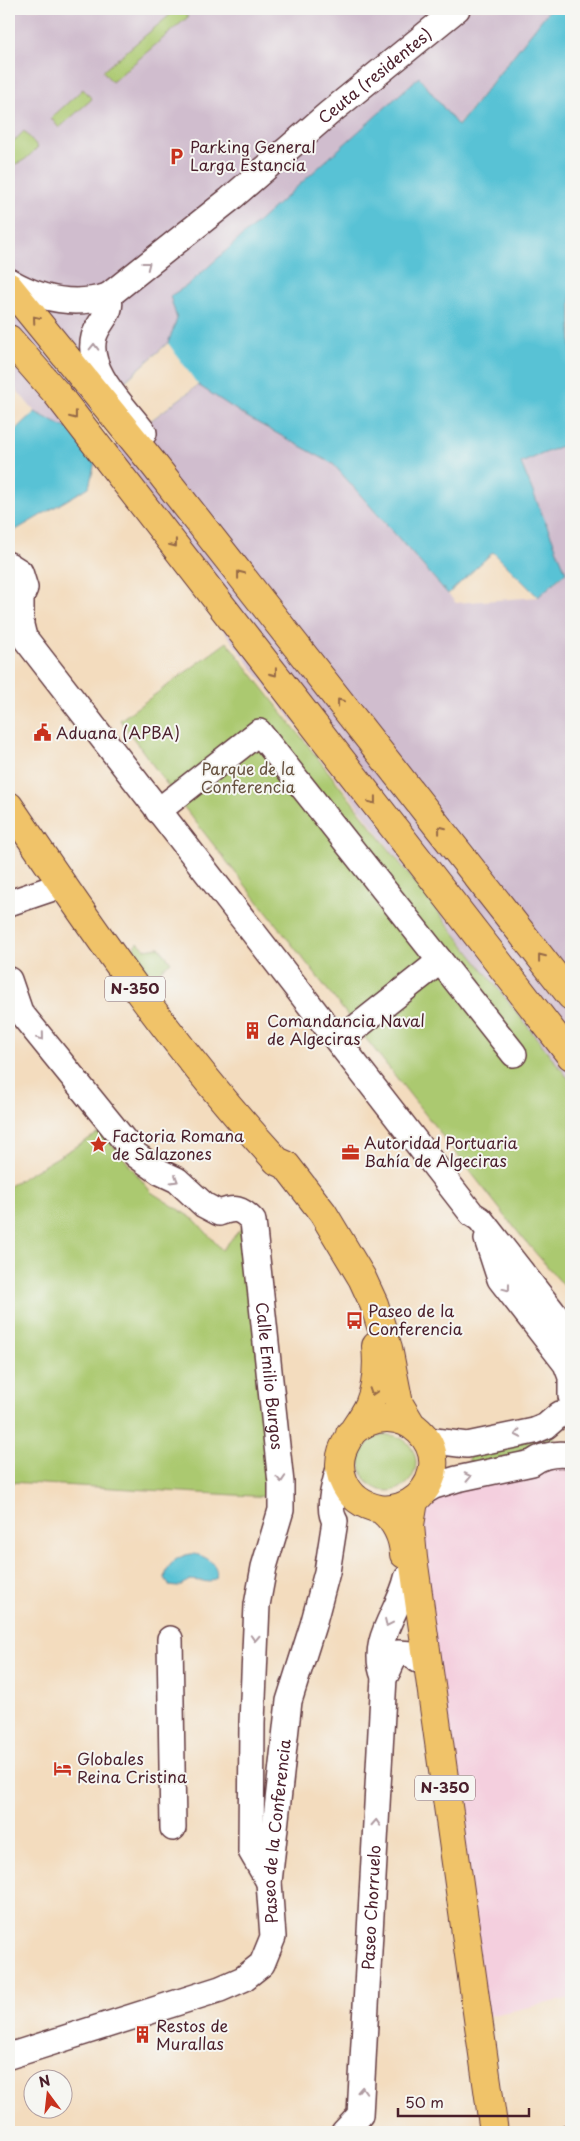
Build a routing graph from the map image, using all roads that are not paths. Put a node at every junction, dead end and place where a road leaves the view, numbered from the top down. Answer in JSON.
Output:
{"nodes":[{"id":1,"x":457,"y":9,"type":"edge"},
{"id":2,"x":9,"y":281,"type":"edge"},
{"id":3,"x":9,"y":287,"type":"edge"},
{"id":4,"x":108,"y":296,"type":"junction"},
{"id":5,"x":10,"y":345,"type":"edge"},
{"id":6,"x":155,"y":466,"type":"junction"},
{"id":7,"x":9,"y":565,"type":"edge"},
{"id":8,"x":15,"y":604,"type":"edge"},
{"id":9,"x":17,"y":633,"type":"edge"},
{"id":10,"x":9,"y":806,"type":"edge"},
{"id":11,"x":158,"y":811,"type":"junction"},
{"id":12,"x":62,"y":885,"type":"junction"},
{"id":13,"x":9,"y":903,"type":"edge"},
{"id":14,"x":440,"y":962,"type":"junction"},
{"id":15,"x":9,"y":980,"type":"edge"},
{"id":16,"x":571,"y":996,"type":"edge"},
{"id":17,"x":15,"y":1015,"type":"edge"},
{"id":18,"x":339,"y":1041,"type":"junction"},
{"id":19,"x":514,"y":1054,"type":"dead end"},
{"id":20,"x":571,"y":1056,"type":"edge"},
{"id":21,"x":277,"y":1161,"type":"junction"},
{"id":22,"x":472,"y":1214,"type":"junction"},
{"id":23,"x":571,"y":1343,"type":"edge"},
{"id":24,"x":568,"y":1402,"type":"edge"},
{"id":25,"x":419,"y":1432,"type":"junction"},
{"id":26,"x":350,"y":1434,"type":"junction"},
{"id":27,"x":571,"y":1454,"type":"edge"},
{"id":28,"x":340,"y":1465,"type":"junction"},
{"id":29,"x":418,"y":1497,"type":"junction"},
{"id":30,"x":374,"y":1507,"type":"junction"},
{"id":31,"x":335,"y":1521,"type":"junction"},
{"id":32,"x":407,"y":1578,"type":"junction"},
{"id":33,"x":170,"y":1639,"type":"dead end"},
{"id":34,"x":418,"y":1660,"type":"junction"},
{"id":35,"x":384,"y":1677,"type":"junction"},
{"id":36,"x":173,"y":1828,"type":"dead end"},
{"id":37,"x":270,"y":1882,"type":"junction"},
{"id":38,"x":9,"y":2056,"type":"edge"},
{"id":39,"x":481,"y":2078,"type":"junction"},
{"id":40,"x":344,"y":2132,"type":"edge"},
{"id":41,"x":484,"y":2132,"type":"edge"},
{"id":42,"x":494,"y":2132,"type":"edge"}],
"edges":[{"from":4,"to":1,"type":"street","name":"Ceuta (residentes)","one_way":true},
{"from":2,"to":4,"type":"street"},
{"from":6,"to":3,"type":"main road","one_way":true},
{"from":6,"to":4,"type":"street","one_way":true},
{"from":5,"to":20,"type":"main road","one_way":true},
{"from":16,"to":6,"type":"main road","one_way":true},
{"from":7,"to":8,"type":"street"},
{"from":8,"to":9,"type":"street"},
{"from":9,"to":11,"type":"street"},
{"from":10,"to":12,"type":"main road","number":"N-350"},
{"from":11,"to":14,"type":"street"},
{"from":11,"to":18,"type":"street"},
{"from":12,"to":13,"type":"street"},
{"from":12,"to":21,"type":"main road","number":"N-350"},
{"from":14,"to":18,"type":"street"},
{"from":14,"to":19,"type":"street"},
{"from":15,"to":17,"type":"street","name":"Calle Emilio Burgos"},
{"from":17,"to":37,"type":"street","name":"Calle Emilio Burgos","one_way":true},
{"from":18,"to":22,"type":"street"},
{"from":21,"to":25,"type":"main road","number":"N-350"},
{"from":21,"to":26,"type":"main road","number":"N-350","one_way":true},
{"from":22,"to":23,"type":"street"},
{"from":22,"to":24,"type":"street","one_way":true},
{"from":24,"to":25,"type":"street","one_way":true},
{"from":24,"to":27,"type":"street"},
{"from":25,"to":26,"type":"main road"},
{"from":25,"to":29,"type":"main road","number":"N-350"},
{"from":26,"to":28,"type":"main road","number":"N-350"},
{"from":29,"to":27,"type":"street","one_way":true},
{"from":28,"to":30,"type":"main road","number":"N-350"},
{"from":28,"to":31,"type":"street","name":"Paseo de la Conferencia"},
{"from":29,"to":30,"type":"main road"},
{"from":29,"to":39,"type":"main road","number":"N-350"},
{"from":30,"to":31,"type":"street"},
{"from":30,"to":32,"type":"main road","number":"N-350"},
{"from":31,"to":37,"type":"street","name":"Paseo de la Conferencia"},
{"from":32,"to":34,"type":"main road","number":"N-350"},
{"from":32,"to":35,"type":"street","name":"Paseo Chorruelo","one_way":true},
{"from":33,"to":36,"type":"street"},
{"from":34,"to":35,"type":"street","name":"Paseo Chorruelo"},
{"from":34,"to":39,"type":"main road","number":"N-350"},
{"from":40,"to":35,"type":"street","name":"Paseo Chorruelo","one_way":true},
{"from":37,"to":38,"type":"street","name":"Paseo de la Conferencia"},
{"from":39,"to":41,"type":"main road","number":"N-350"},
{"from":39,"to":42,"type":"main road","number":"N-350"}]}
